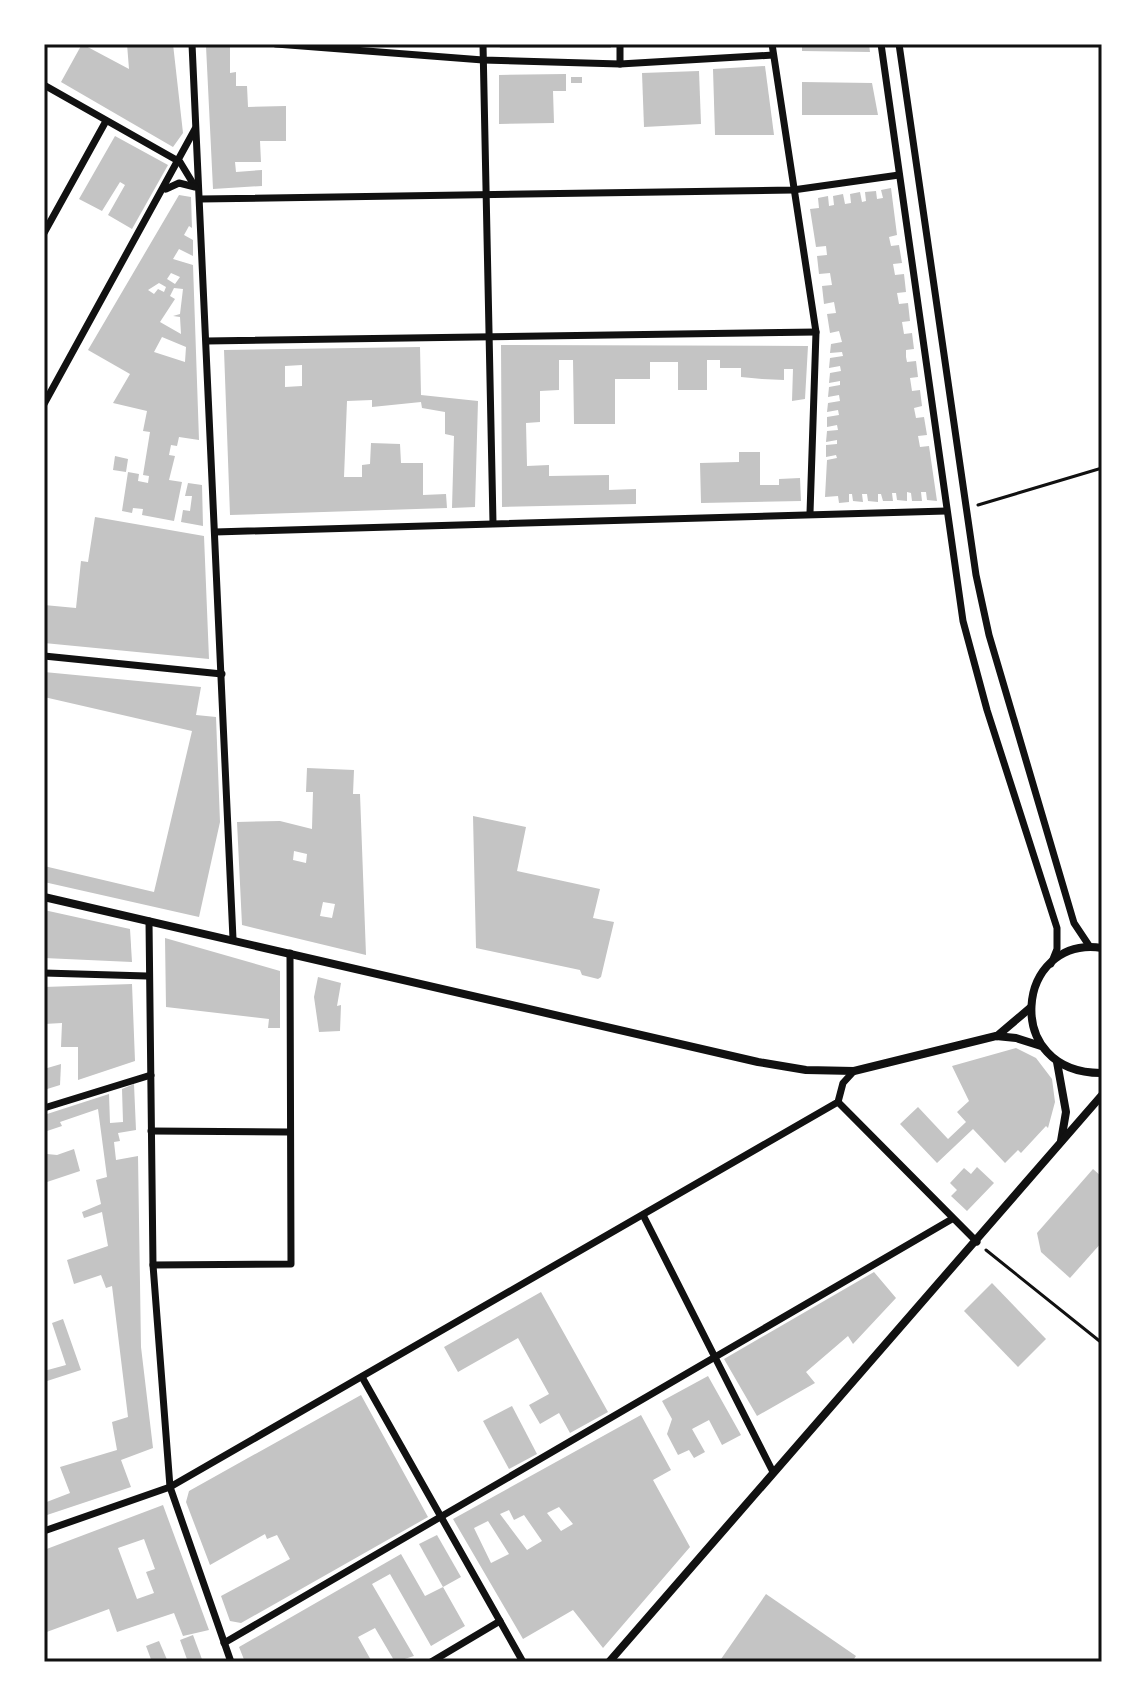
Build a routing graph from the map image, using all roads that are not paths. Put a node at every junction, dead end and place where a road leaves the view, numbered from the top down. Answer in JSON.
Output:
{"nodes":[{"id":1,"x":192,"y":44,"type":"edge"},
{"id":2,"x":276,"y":44,"type":"edge"},
{"id":3,"x":483,"y":44,"type":"edge"},
{"id":4,"x":620,"y":44,"type":"edge"},
{"id":5,"x":772,"y":44,"type":"edge"},
{"id":6,"x":881,"y":44,"type":"edge"},
{"id":7,"x":899,"y":44,"type":"edge"},
{"id":8,"x":773,"y":55,"type":"junction"},
{"id":9,"x":483,"y":60,"type":"junction"},
{"id":10,"x":620,"y":64,"type":"junction"},
{"id":11,"x":44,"y":85,"type":"edge"},
{"id":12,"x":106,"y":121,"type":"junction"},
{"id":13,"x":196,"y":127,"type":"junction"},
{"id":14,"x":180,"y":162,"type":"junction"},
{"id":15,"x":899,"y":175,"type":"junction"},
{"id":16,"x":194,"y":185,"type":"junction"},
{"id":17,"x":164,"y":190,"type":"junction"},
{"id":18,"x":793,"y":190,"type":"junction"},
{"id":19,"x":486,"y":195,"type":"junction"},
{"id":20,"x":200,"y":199,"type":"junction"},
{"id":21,"x":44,"y":233,"type":"edge"},
{"id":22,"x":816,"y":332,"type":"junction"},
{"id":23,"x":489,"y":336,"type":"junction"},
{"id":24,"x":207,"y":341,"type":"junction"},
{"id":25,"x":44,"y":404,"type":"edge"},
{"id":26,"x":946,"y":511,"type":"junction"},
{"id":27,"x":810,"y":513,"type":"junction"},
{"id":28,"x":493,"y":523,"type":"junction"},
{"id":29,"x":215,"y":532,"type":"junction"},
{"id":30,"x":44,"y":656,"type":"edge"},
{"id":31,"x":222,"y":674,"type":"junction"},
{"id":32,"x":44,"y":897,"type":"edge"},
{"id":33,"x":149,"y":921,"type":"junction"},
{"id":34,"x":233,"y":939,"type":"junction"},
{"id":35,"x":1090,"y":947,"type":"junction"},
{"id":36,"x":1102,"y":948,"type":"edge"},
{"id":37,"x":290,"y":953,"type":"junction"},
{"id":38,"x":1051,"y":964,"type":"junction"},
{"id":39,"x":44,"y":973,"type":"edge"},
{"id":40,"x":147,"y":976,"type":"junction"},
{"id":41,"x":1030,"y":1008,"type":"junction"},
{"id":42,"x":996,"y":1036,"type":"junction"},
{"id":43,"x":1041,"y":1046,"type":"junction"},
{"id":44,"x":1057,"y":1062,"type":"junction"},
{"id":45,"x":854,"y":1071,"type":"junction"},
{"id":46,"x":1102,"y":1073,"type":"edge"},
{"id":47,"x":151,"y":1075,"type":"junction"},
{"id":48,"x":1102,"y":1095,"type":"edge"},
{"id":49,"x":838,"y":1102,"type":"junction"},
{"id":50,"x":44,"y":1108,"type":"edge"},
{"id":51,"x":151,"y":1131,"type":"junction"},
{"id":52,"x":288,"y":1132,"type":"junction"},
{"id":53,"x":1061,"y":1142,"type":"junction"},
{"id":54,"x":643,"y":1215,"type":"junction"},
{"id":55,"x":952,"y":1219,"type":"junction"},
{"id":56,"x":977,"y":1242,"type":"junction"},
{"id":57,"x":153,"y":1265,"type":"junction"},
{"id":58,"x":713,"y":1355,"type":"junction"},
{"id":59,"x":362,"y":1377,"type":"junction"},
{"id":60,"x":773,"y":1472,"type":"junction"},
{"id":61,"x":170,"y":1487,"type":"junction"},
{"id":62,"x":441,"y":1517,"type":"junction"},
{"id":63,"x":44,"y":1531,"type":"edge"},
{"id":64,"x":500,"y":1621,"type":"junction"},
{"id":65,"x":224,"y":1643,"type":"junction"},
{"id":66,"x":231,"y":1662,"type":"edge"},
{"id":67,"x":431,"y":1662,"type":"edge"},
{"id":68,"x":523,"y":1662,"type":"edge"},
{"id":69,"x":609,"y":1662,"type":"edge"}],
"edges":[{"from":1,"to":13,"type":"street"},
{"from":2,"to":9,"type":"street"},
{"from":3,"to":9,"type":"street"},
{"from":4,"to":10,"type":"street"},
{"from":5,"to":8,"type":"street"},
{"from":6,"to":15,"type":"street"},
{"from":7,"to":35,"type":"street"},
{"from":8,"to":10,"type":"street"},
{"from":8,"to":18,"type":"street"},
{"from":9,"to":10,"type":"street"},
{"from":9,"to":19,"type":"street"},
{"from":11,"to":12,"type":"street"},
{"from":12,"to":14,"type":"street"},
{"from":12,"to":21,"type":"street"},
{"from":13,"to":14,"type":"street"},
{"from":13,"to":20,"type":"street"},
{"from":14,"to":16,"type":"street"},
{"from":14,"to":17,"type":"street"},
{"from":15,"to":18,"type":"street"},
{"from":15,"to":26,"type":"street"},
{"from":16,"to":17,"type":"street"},
{"from":16,"to":20,"type":"street"},
{"from":17,"to":25,"type":"street"},
{"from":18,"to":19,"type":"street"},
{"from":18,"to":22,"type":"street"},
{"from":19,"to":20,"type":"street"},
{"from":19,"to":23,"type":"street"},
{"from":20,"to":24,"type":"street"},
{"from":22,"to":23,"type":"street"},
{"from":22,"to":27,"type":"street"},
{"from":23,"to":24,"type":"street"},
{"from":23,"to":28,"type":"street"},
{"from":24,"to":29,"type":"street"},
{"from":26,"to":27,"type":"street"},
{"from":26,"to":38,"type":"street"},
{"from":27,"to":28,"type":"street"},
{"from":28,"to":29,"type":"street"},
{"from":29,"to":31,"type":"street"},
{"from":30,"to":31,"type":"street"},
{"from":31,"to":34,"type":"street"},
{"from":32,"to":33,"type":"street"},
{"from":33,"to":34,"type":"street"},
{"from":33,"to":40,"type":"street"},
{"from":34,"to":37,"type":"street"},
{"from":35,"to":36,"type":"street"},
{"from":35,"to":38,"type":"street"},
{"from":37,"to":45,"type":"street"},
{"from":37,"to":52,"type":"street"},
{"from":38,"to":41,"type":"street"},
{"from":39,"to":40,"type":"street"},
{"from":40,"to":47,"type":"street"},
{"from":41,"to":42,"type":"street"},
{"from":41,"to":43,"type":"street"},
{"from":42,"to":43,"type":"street"},
{"from":42,"to":45,"type":"street"},
{"from":43,"to":44,"type":"street"},
{"from":44,"to":46,"type":"street"},
{"from":44,"to":53,"type":"street"},
{"from":45,"to":49,"type":"street"},
{"from":47,"to":50,"type":"street"},
{"from":47,"to":51,"type":"street"},
{"from":48,"to":53,"type":"street"},
{"from":49,"to":54,"type":"street"},
{"from":49,"to":55,"type":"street"},
{"from":51,"to":52,"type":"street"},
{"from":51,"to":57,"type":"street"},
{"from":52,"to":57,"type":"street"},
{"from":53,"to":56,"type":"street"},
{"from":54,"to":58,"type":"street"},
{"from":54,"to":59,"type":"street"},
{"from":55,"to":56,"type":"street"},
{"from":55,"to":58,"type":"street"},
{"from":56,"to":60,"type":"street"},
{"from":57,"to":61,"type":"street"},
{"from":58,"to":60,"type":"street"},
{"from":58,"to":62,"type":"street"},
{"from":59,"to":61,"type":"street"},
{"from":59,"to":62,"type":"street"},
{"from":60,"to":69,"type":"street"},
{"from":61,"to":63,"type":"street"},
{"from":61,"to":65,"type":"street"},
{"from":62,"to":64,"type":"street"},
{"from":62,"to":65,"type":"street"},
{"from":64,"to":67,"type":"street"},
{"from":64,"to":68,"type":"street"},
{"from":65,"to":66,"type":"street"}]}
